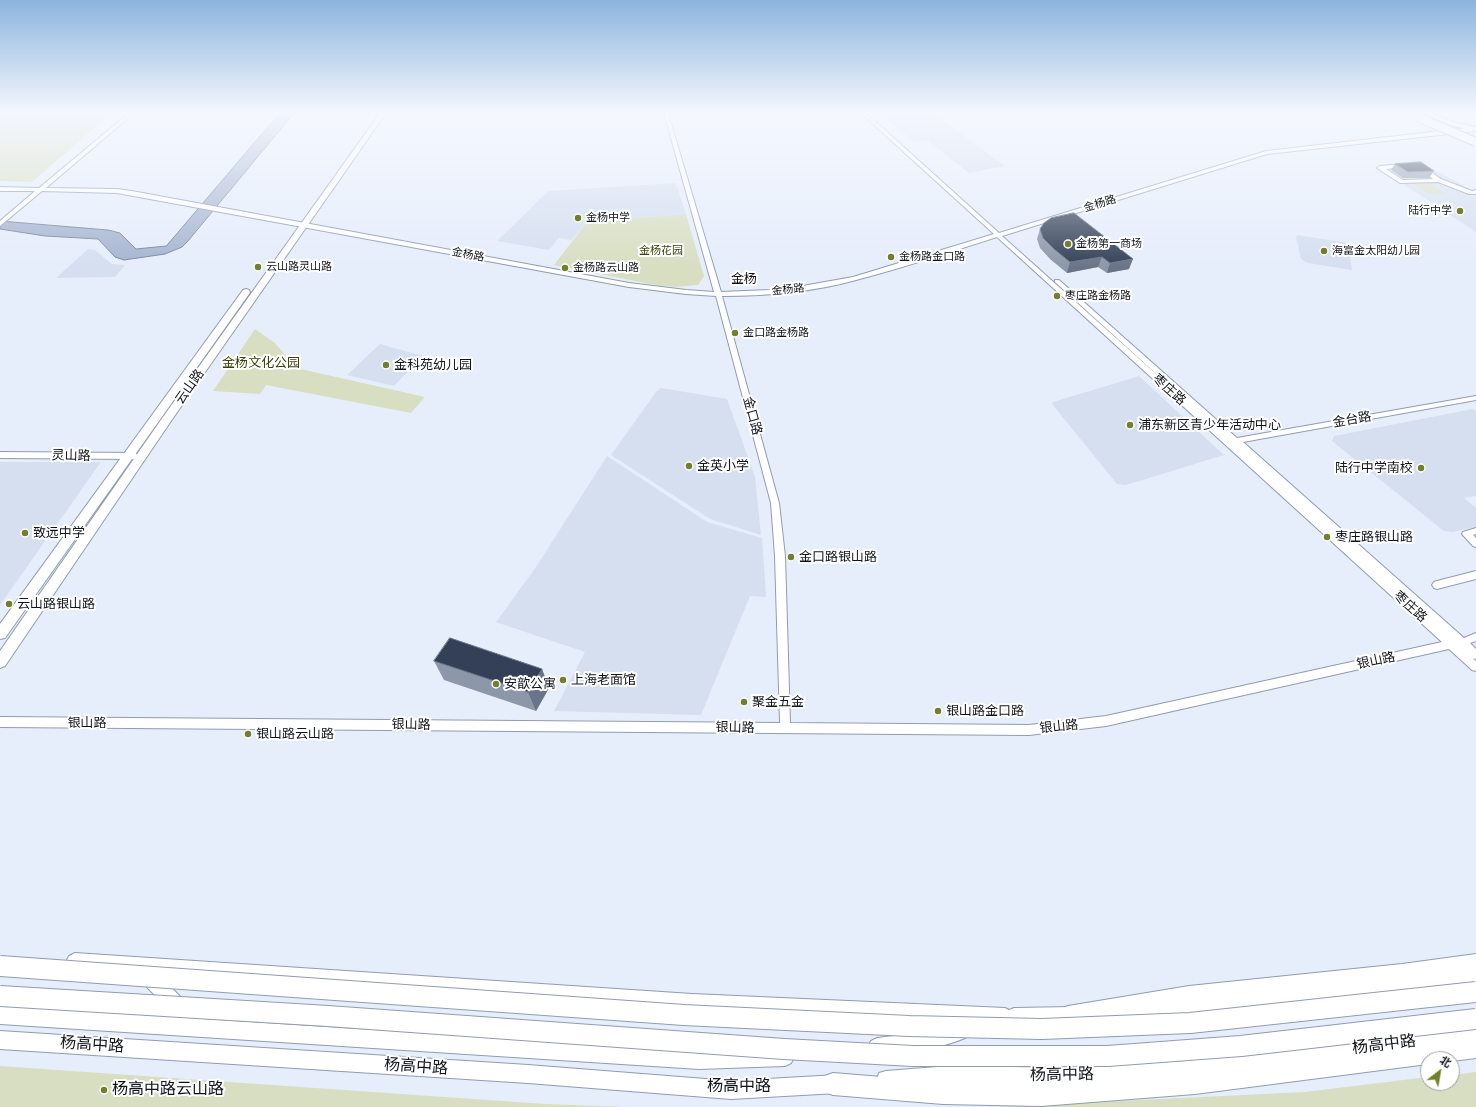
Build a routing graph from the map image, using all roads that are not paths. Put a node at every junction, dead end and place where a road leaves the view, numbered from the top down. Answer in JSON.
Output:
{"nodes":[{"id":1,"x":71,"y":165,"type":"edge"},
{"id":2,"x":340,"y":165,"type":"edge"},
{"id":3,"x":344,"y":165,"type":"edge"},
{"id":4,"x":681,"y":165,"type":"edge"},
{"id":5,"x":922,"y":165,"type":"edge"},
{"id":6,"x":925,"y":165,"type":"edge"},
{"id":7,"x":1228,"y":165,"type":"edge"},
{"id":8,"x":1418,"y":165,"type":"edge"},
{"id":9,"x":1410,"y":166,"type":"edge"},
{"id":10,"x":1439,"y":180,"type":"junction"},
{"id":11,"x":0,"y":189,"type":"edge"},
{"id":12,"x":41,"y":190,"type":"junction"},
{"id":13,"x":1476,"y":192,"type":"edge"},
{"id":14,"x":0,"y":224,"type":"edge"},
{"id":15,"x":300,"y":224,"type":"junction"},
{"id":16,"x":1001,"y":234,"type":"junction"},
{"id":17,"x":719,"y":294,"type":"junction"},
{"id":18,"x":1476,"y":398,"type":"edge"},
{"id":19,"x":1232,"y":442,"type":"junction"},
{"id":20,"x":0,"y":455,"type":"edge"},
{"id":21,"x":127,"y":456,"type":"junction"},
{"id":22,"x":142,"y":456,"type":"junction"},
{"id":23,"x":1476,"y":531,"type":"edge"},
{"id":24,"x":1476,"y":544,"type":"edge"},
{"id":25,"x":1476,"y":575,"type":"edge"},
{"id":26,"x":1437,"y":585,"type":"dead end"},
{"id":27,"x":0,"y":634,"type":"edge"},
{"id":28,"x":1464,"y":641,"type":"edge"},
{"id":29,"x":1476,"y":656,"type":"edge"},
{"id":30,"x":0,"y":662,"type":"edge"},
{"id":31,"x":1476,"y":667,"type":"edge"},
{"id":32,"x":0,"y":722,"type":"edge"},
{"id":33,"x":785,"y":729,"type":"junction"},
{"id":34,"x":0,"y":957,"type":"edge"},
{"id":35,"x":1476,"y":964,"type":"edge"},
{"id":36,"x":0,"y":966,"type":"edge"},
{"id":37,"x":139,"y":966,"type":"junction"},
{"id":38,"x":1476,"y":977,"type":"edge"},
{"id":39,"x":1476,"y":992,"type":"edge"},
{"id":40,"x":0,"y":996,"type":"edge"},
{"id":41,"x":0,"y":1015,"type":"edge"},
{"id":42,"x":1068,"y":1016,"type":"junction"},
{"id":43,"x":1014,"y":1017,"type":"junction"},
{"id":44,"x":1476,"y":1019,"type":"edge"},
{"id":45,"x":199,"y":1029,"type":"junction"},
{"id":46,"x":1476,"y":1034,"type":"edge"},
{"id":47,"x":0,"y":1040,"type":"edge"},
{"id":48,"x":1476,"y":1047,"type":"edge"},
{"id":49,"x":833,"y":1084,"type":"junction"}],
"edges":[{"from":1,"to":12,"type":"street"},
{"from":2,"to":15,"type":"main road","name":"云山路"},
{"from":3,"to":15,"type":"main road","name":"云山路"},
{"from":4,"to":17,"type":"street","name":"金口路"},
{"from":5,"to":16,"type":"street","name":"枣庄路"},
{"from":6,"to":16,"type":"street","name":"枣庄路"},
{"from":7,"to":16,"type":"street","name":"金杨路"},
{"from":8,"to":10,"type":"street"},
{"from":9,"to":10,"type":"street"},
{"from":10,"to":13,"type":"street"},
{"from":11,"to":12,"type":"street","name":"金杨路"},
{"from":12,"to":14,"type":"street"},
{"from":12,"to":15,"type":"street","name":"金杨路"},
{"from":15,"to":17,"type":"street","name":"金杨路"},
{"from":15,"to":21,"type":"main road","name":"云山路"},
{"from":15,"to":22,"type":"main road","name":"云山路"},
{"from":16,"to":17,"type":"street","name":"金杨路"},
{"from":16,"to":19,"type":"street","name":"枣庄路"},
{"from":17,"to":33,"type":"street","name":"金口路"},
{"from":18,"to":19,"type":"street","name":"金台路"},
{"from":19,"to":28,"type":"street","name":"枣庄路"},
{"from":20,"to":21,"type":"street","name":"灵山路"},
{"from":21,"to":22,"type":"street","name":"灵山路"},
{"from":21,"to":27,"type":"main road","name":"云山路"},
{"from":22,"to":30,"type":"main road","name":"云山路"},
{"from":23,"to":24,"type":"street"},
{"from":25,"to":26,"type":"street"},
{"from":28,"to":29,"type":"street","name":"枣庄路"},
{"from":28,"to":31,"type":"street","name":"枣庄路"},
{"from":28,"to":33,"type":"street","name":"银山路"},
{"from":32,"to":33,"type":"street","name":"银山路"},
{"from":34,"to":37,"type":"main road"},
{"from":35,"to":42,"type":"highway"},
{"from":36,"to":39,"type":"highway","bridge":true},
{"from":37,"to":43,"type":"main road"},
{"from":37,"to":45,"type":"main road"},
{"from":38,"to":42,"type":"main road","name":"杨高中路"},
{"from":40,"to":44,"type":"highway","name":"杨高中路","bridge":true},
{"from":41,"to":45,"type":"main road","name":"杨高中路"},
{"from":42,"to":43,"type":"main road","name":"杨高中路"},
{"from":43,"to":45,"type":"main road","name":"杨高中路"},
{"from":46,"to":49,"type":"main road","name":"杨高中路"},
{"from":47,"to":49,"type":"main road","name":"杨高中路"},
{"from":48,"to":49,"type":"highway"}]}
